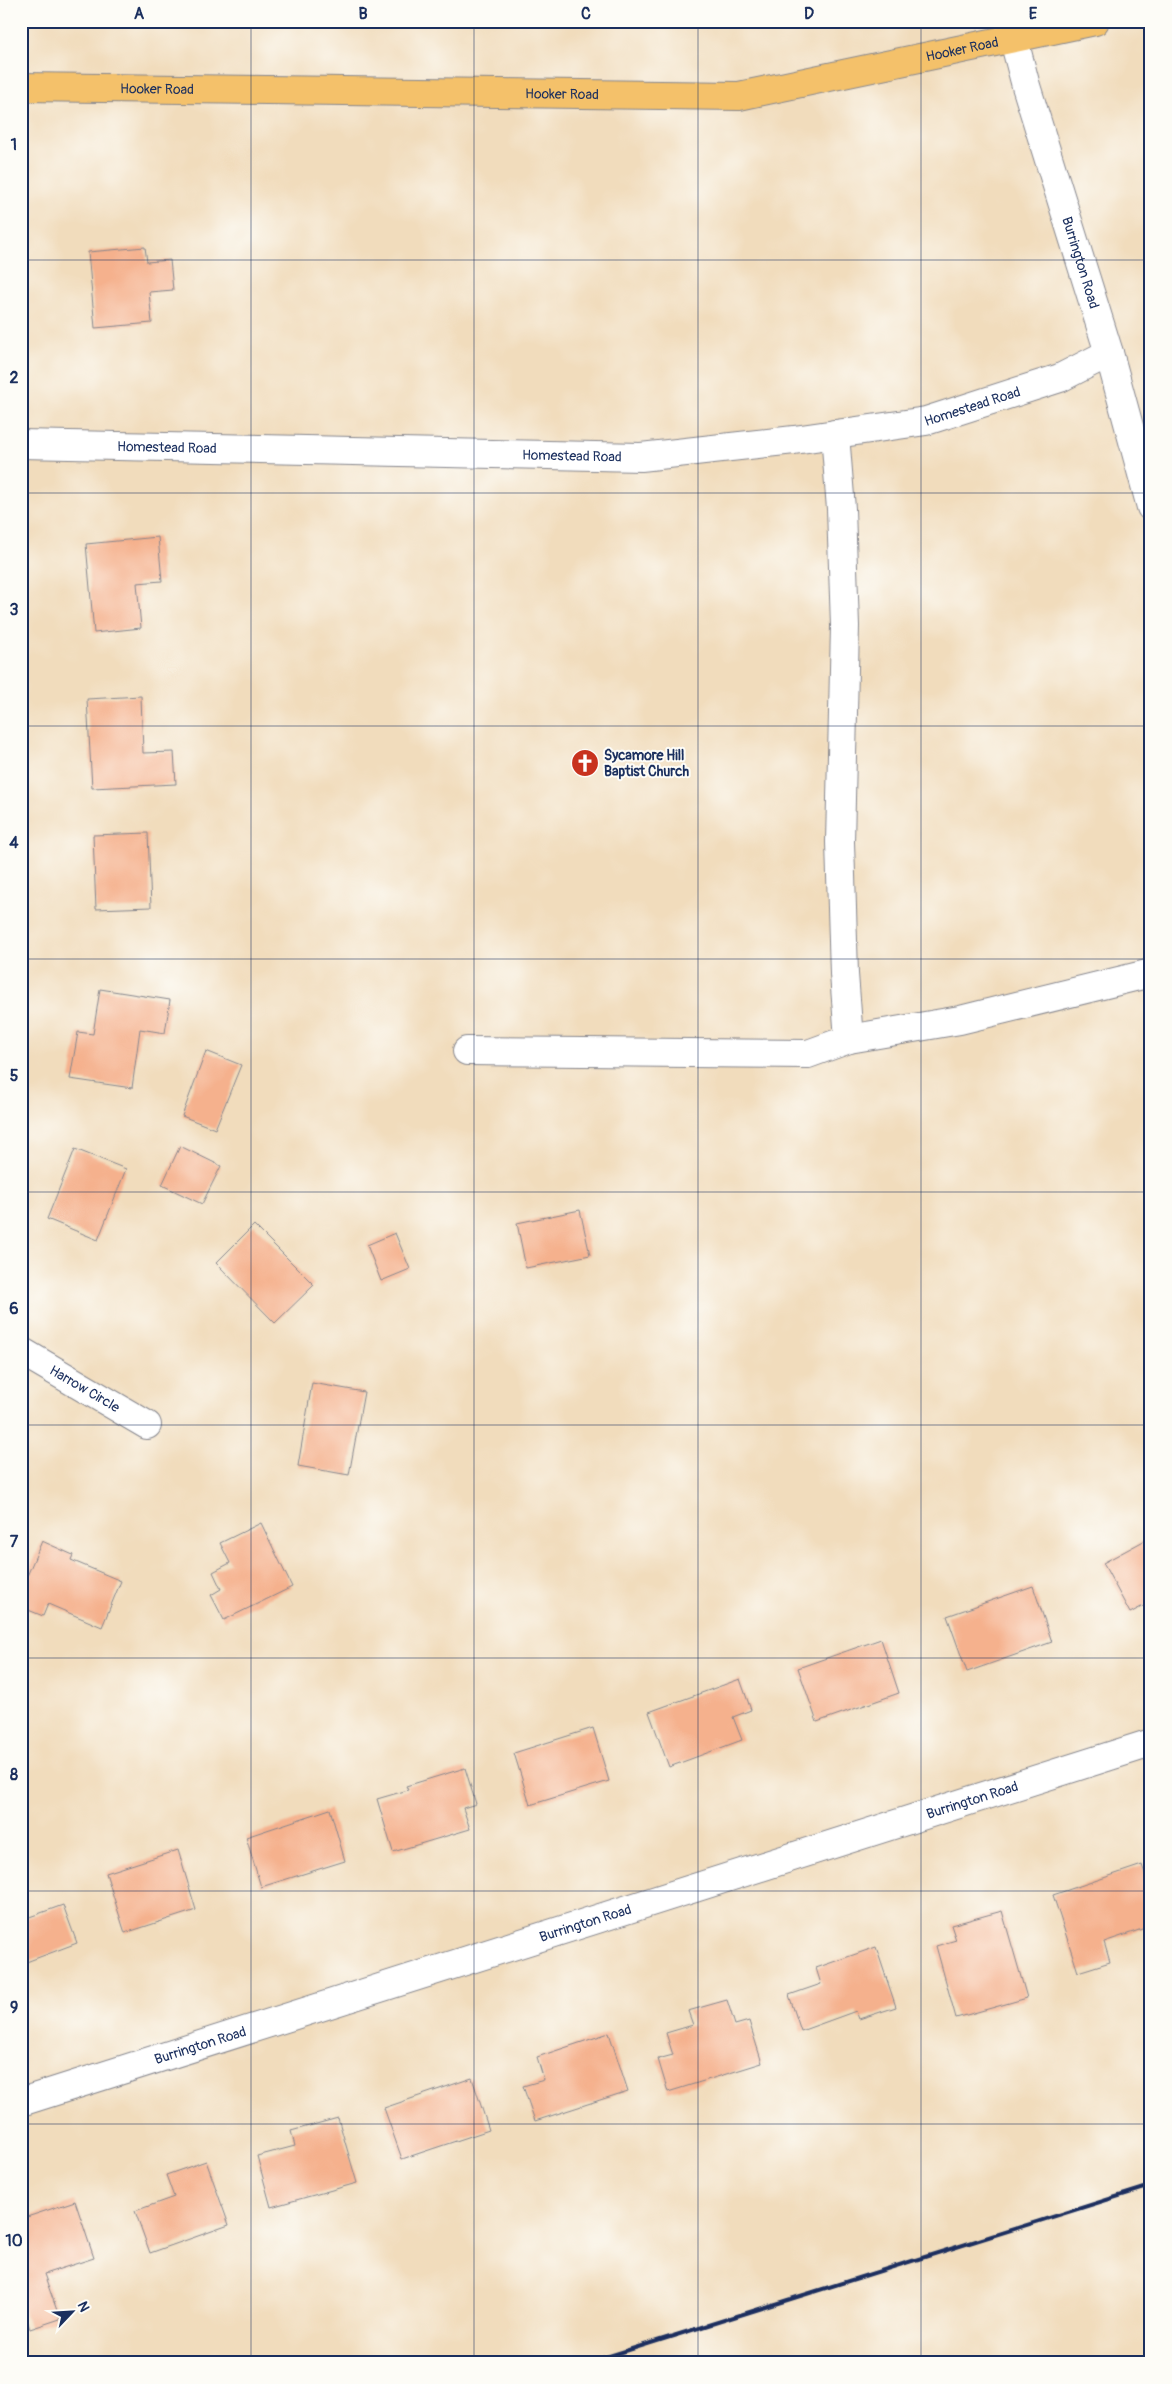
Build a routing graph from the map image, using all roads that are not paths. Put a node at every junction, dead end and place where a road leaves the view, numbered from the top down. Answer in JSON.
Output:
{"nodes":[{"id":1,"x":1096,"y":21,"type":"edge"},
{"id":2,"x":1011,"y":31,"type":"edge"},
{"id":3,"x":21,"y":87,"type":"edge"},
{"id":4,"x":1109,"y":353,"type":"junction"},
{"id":5,"x":835,"y":434,"type":"junction"},
{"id":6,"x":21,"y":444,"type":"edge"},
{"id":7,"x":1151,"y":507,"type":"edge"},
{"id":8,"x":1151,"y":973,"type":"edge"},
{"id":9,"x":849,"y":1039,"type":"junction"},
{"id":10,"x":467,"y":1051,"type":"dead end"},
{"id":11,"x":21,"y":1352,"type":"edge"},
{"id":12,"x":147,"y":1424,"type":"dead end"},
{"id":13,"x":1151,"y":1743,"type":"edge"},
{"id":14,"x":21,"y":2102,"type":"edge"}],
"edges":[{"from":1,"to":2,"type":"main road","name":"Hooker Road"},
{"from":2,"to":3,"type":"main road","name":"Hooker Road"},
{"from":2,"to":4,"type":"street","name":"Burrington Road"},
{"from":4,"to":5,"type":"street","name":"Homestead Road"},
{"from":4,"to":7,"type":"street","name":"Burrington Road"},
{"from":5,"to":6,"type":"street","name":"Homestead Road"},
{"from":5,"to":9,"type":"street"},
{"from":8,"to":9,"type":"street"},
{"from":9,"to":10,"type":"street"},
{"from":11,"to":12,"type":"street","name":"Harrow Circle"},
{"from":13,"to":14,"type":"street","name":"Burrington Road"}]}
